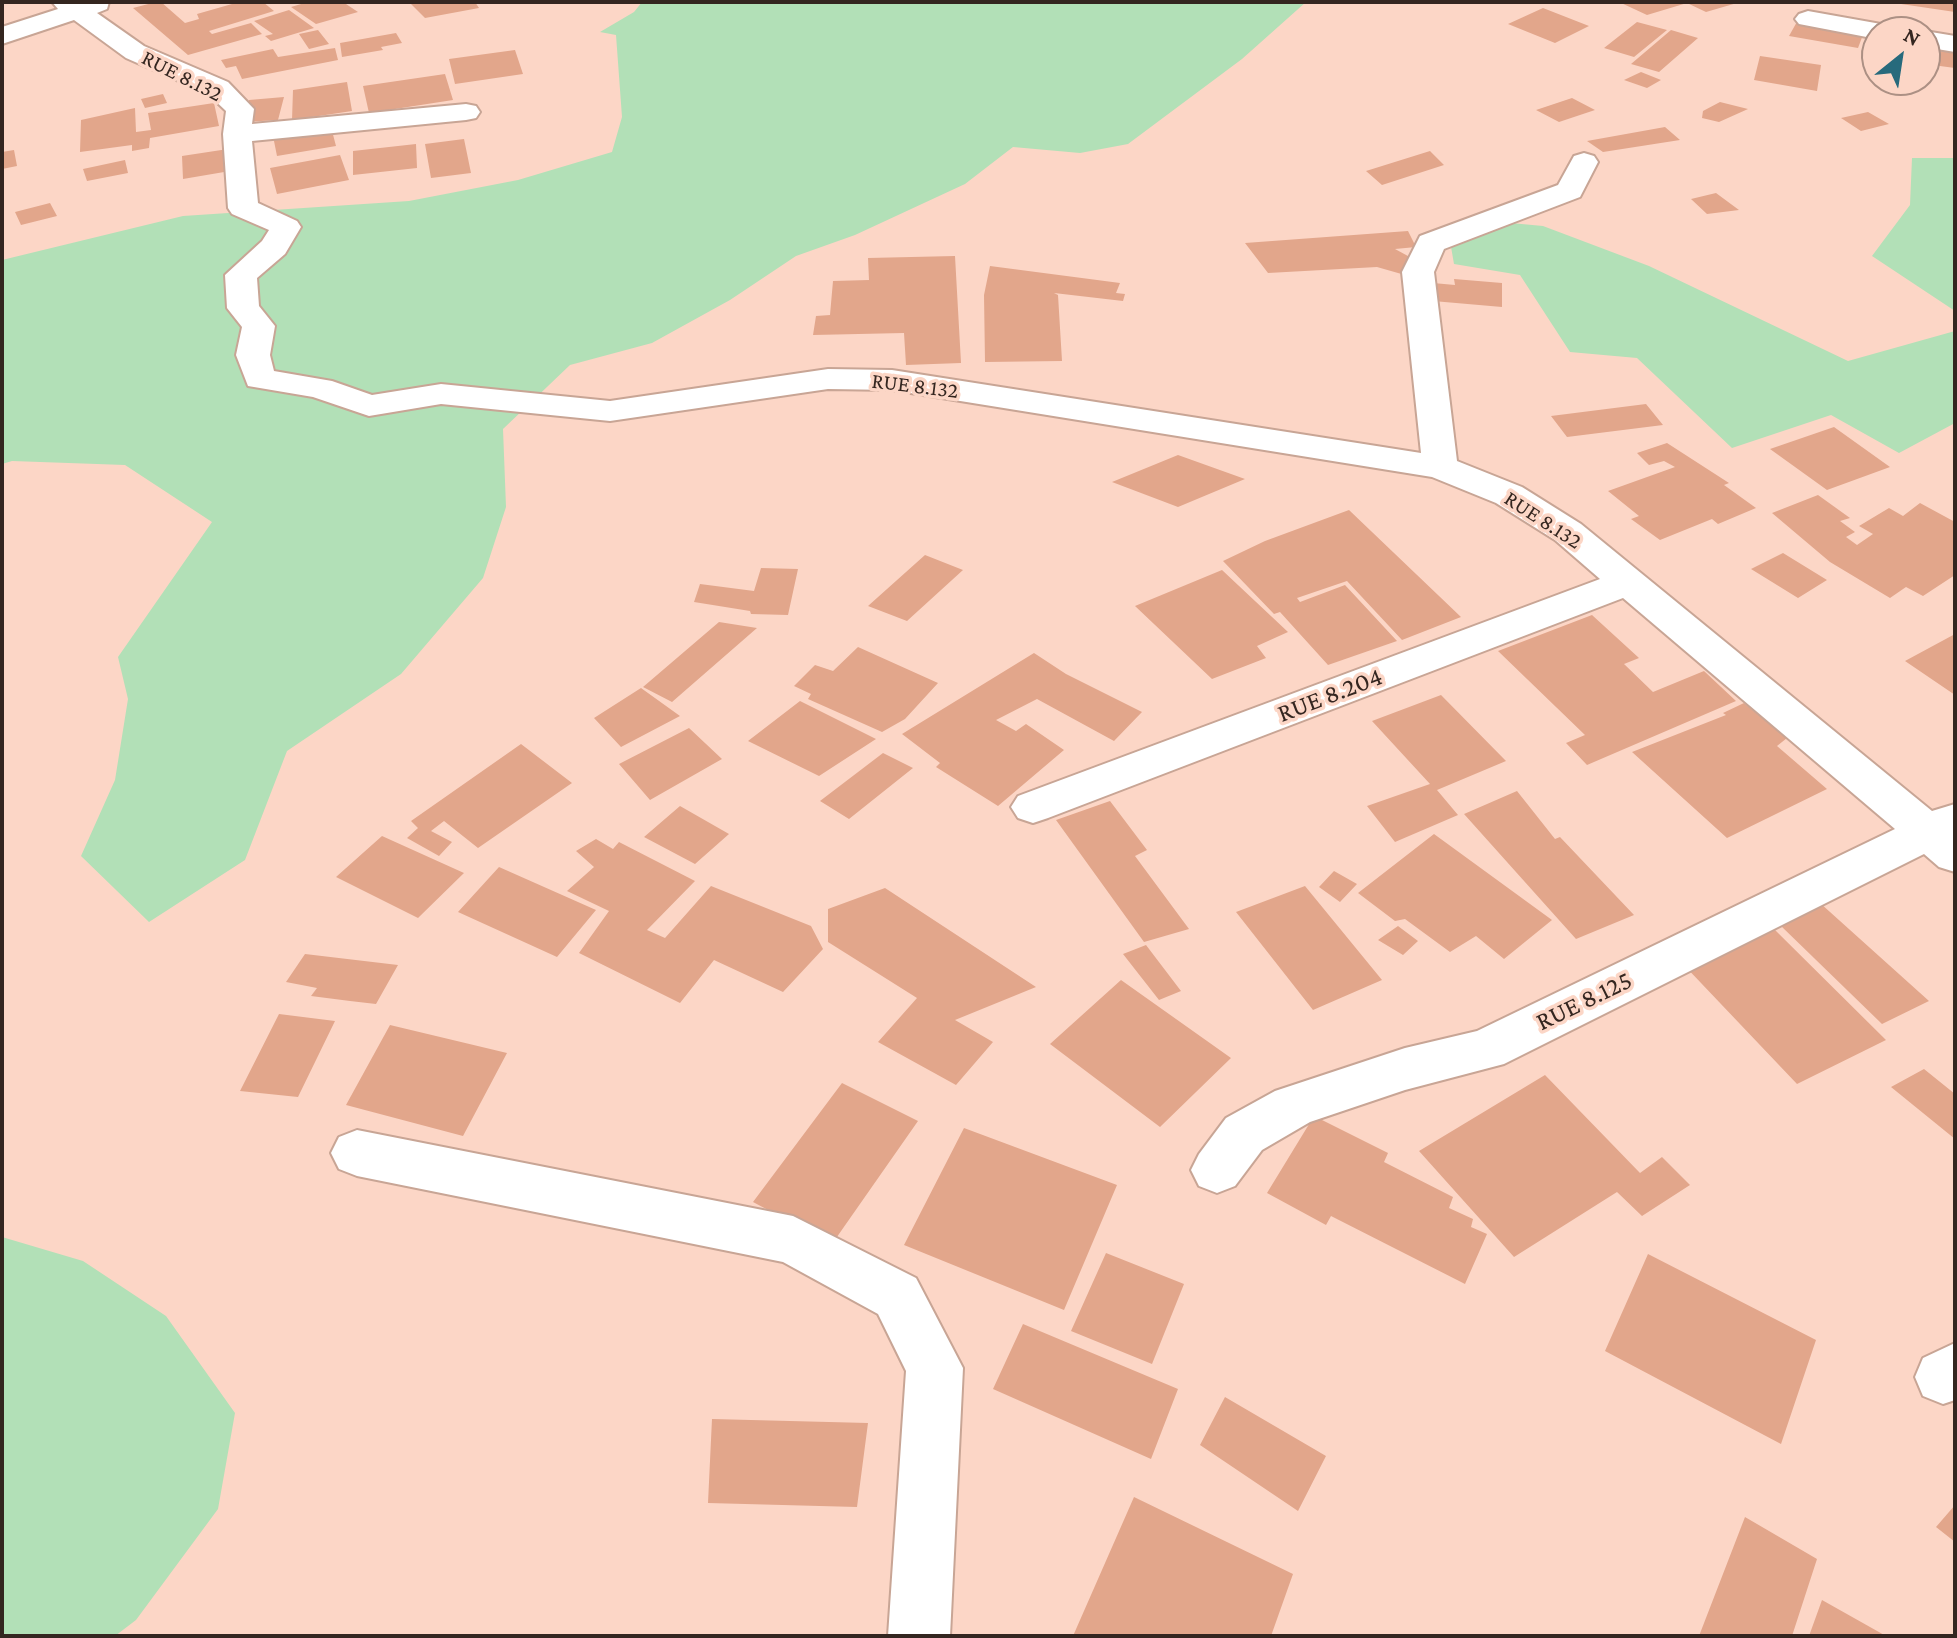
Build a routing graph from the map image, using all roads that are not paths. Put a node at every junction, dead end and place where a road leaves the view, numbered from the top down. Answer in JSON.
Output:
{"nodes":[{"id":1,"x":82,"y":5,"type":"edge"},
{"id":2,"x":1808,"y":19,"type":"dead end"},
{"id":3,"x":1861,"y":28,"type":"edge"},
{"id":4,"x":2,"y":36,"type":"edge"},
{"id":5,"x":466,"y":112,"type":"dead end"},
{"id":6,"x":237,"y":134,"type":"junction"},
{"id":7,"x":1584,"y":162,"type":"dead end"},
{"id":8,"x":1440,"y":467,"type":"junction"},
{"id":9,"x":1628,"y":582,"type":"junction"},
{"id":10,"x":1033,"y":807,"type":"dead end"},
{"id":11,"x":1946,"y":835,"type":"edge"},
{"id":12,"x":357,"y":1153,"type":"dead end"},
{"id":13,"x":1217,"y":1170,"type":"dead end"},
{"id":14,"x":919,"y":1636,"type":"edge"}],
"edges":[{"from":1,"to":4,"type":"street"},
{"from":1,"to":6,"type":"street","name":"RUE 8.132"},
{"from":2,"to":3,"type":"street"},
{"from":5,"to":6,"type":"street"},
{"from":6,"to":8,"type":"street","name":"RUE 8.132"},
{"from":7,"to":8,"type":"street"},
{"from":8,"to":9,"type":"street","name":"RUE 8.132"},
{"from":9,"to":10,"type":"street","name":"RUE 8.204"},
{"from":9,"to":11,"type":"street","name":"RUE 8.132"},
{"from":11,"to":13,"type":"street","name":"RUE 8.125"},
{"from":12,"to":14,"type":"street"}]}
